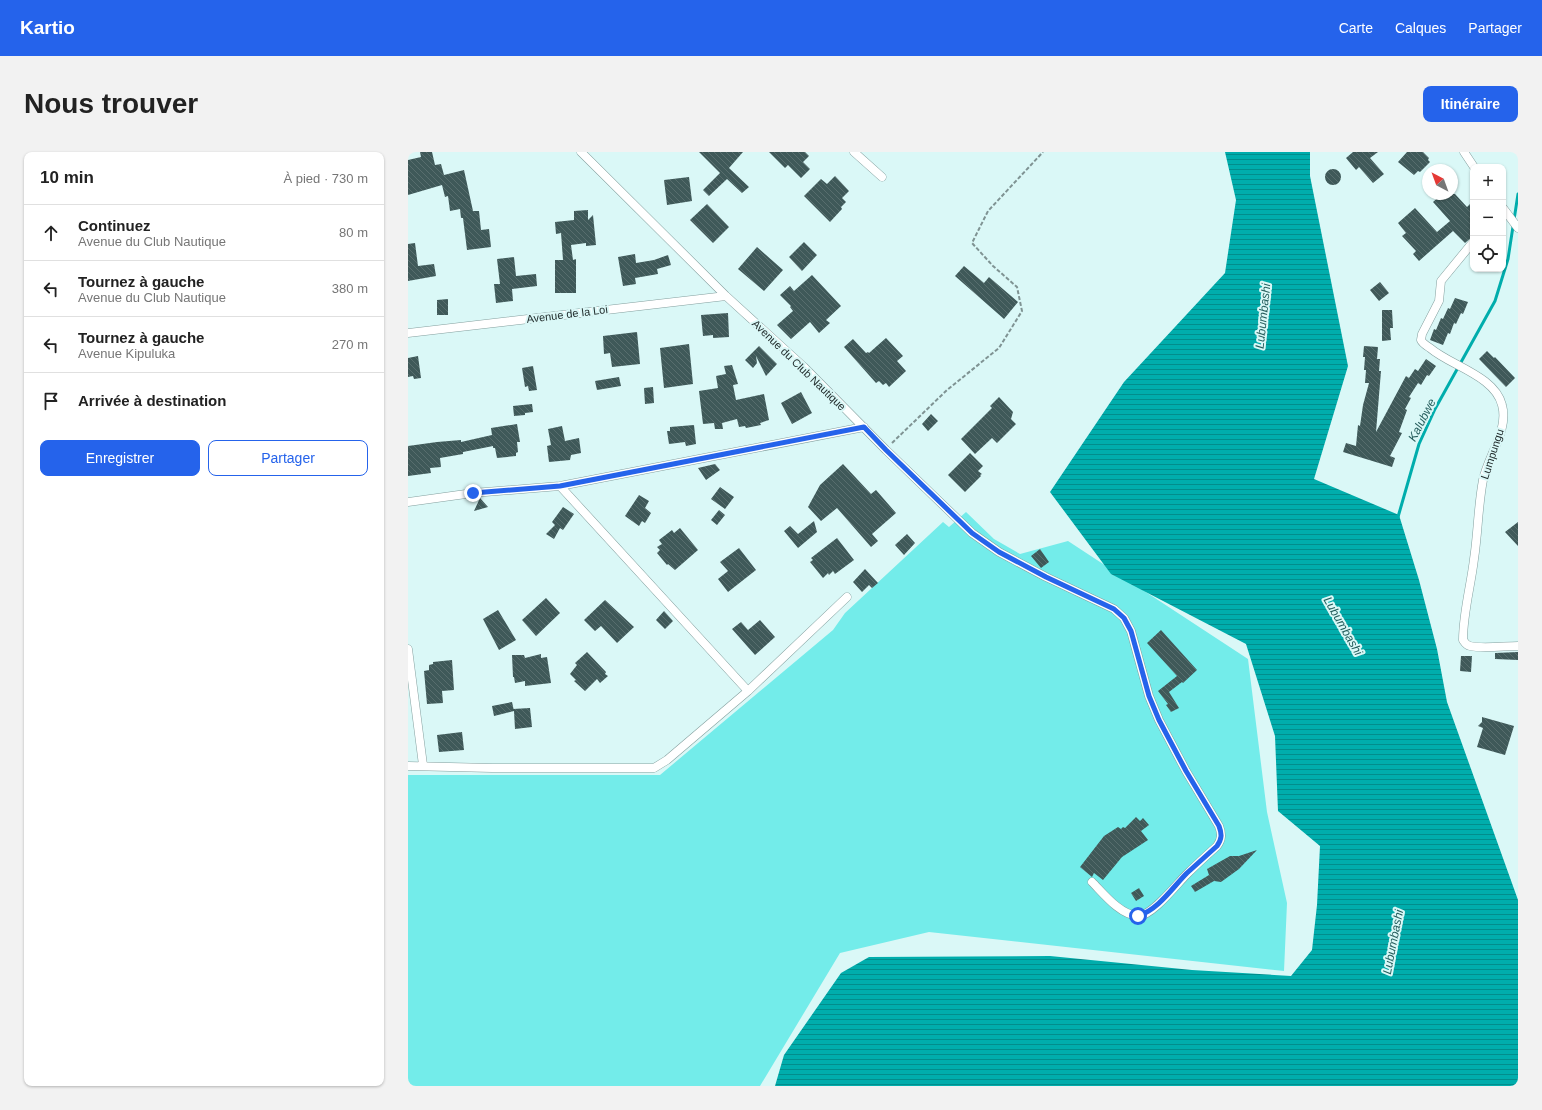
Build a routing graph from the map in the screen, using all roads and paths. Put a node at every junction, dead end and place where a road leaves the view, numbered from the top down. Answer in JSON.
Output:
{"nodes":[{"id":1,"x":581,"y":152,"type":"edge"},
{"id":2,"x":854,"y":152,"type":"edge"},
{"id":3,"x":1043,"y":152,"type":"edge"},
{"id":4,"x":1464,"y":152,"type":"edge"},
{"id":5,"x":1472,"y":164,"type":"edge"},
{"id":6,"x":882,"y":177,"type":"dead end"},
{"id":7,"x":1506,"y":212,"type":"edge"},
{"id":8,"x":1518,"y":228,"type":"edge"},
{"id":9,"x":1470,"y":246,"type":"edge"},
{"id":10,"x":726,"y":296,"type":"junction"},
{"id":11,"x":408,"y":333,"type":"edge"},
{"id":12,"x":864,"y":427,"type":"junction"},
{"id":13,"x":886,"y":450,"type":"junction"},
{"id":14,"x":560,"y":486,"type":"junction"},
{"id":15,"x":408,"y":502,"type":"edge"},
{"id":16,"x":847,"y":597,"type":"dead end"},
{"id":17,"x":1518,"y":646,"type":"edge"},
{"id":18,"x":408,"y":649,"type":"edge"},
{"id":19,"x":748,"y":691,"type":"junction"},
{"id":20,"x":422,"y":765,"type":"junction"},
{"id":21,"x":408,"y":766,"type":"edge"},
{"id":22,"x":1092,"y":882,"type":"dead end"}],
"edges":[{"from":1,"to":10,"type":"street","name":"Avenue du Club Nautique"},
{"from":2,"to":6,"type":"street"},
{"from":3,"to":13,"type":"path"},
{"from":4,"to":5,"type":"street"},
{"from":7,"to":8,"type":"street"},
{"from":9,"to":17,"type":"street","name":"Lumpungu"},
{"from":10,"to":11,"type":"street","name":"Avenue de la Loi"},
{"from":10,"to":12,"type":"street","name":"Avenue du Club Nautique"},
{"from":12,"to":13,"type":"street","name":"Avenue du Club Nautique"},
{"from":12,"to":14,"type":"street"},
{"from":13,"to":22,"type":"street","name":"Avenue du Club Nautique"},
{"from":14,"to":15,"type":"street"},
{"from":14,"to":19,"type":"street"},
{"from":16,"to":19,"type":"street"},
{"from":18,"to":20,"type":"street"},
{"from":19,"to":20,"type":"street"},
{"from":20,"to":21,"type":"street"}]}
